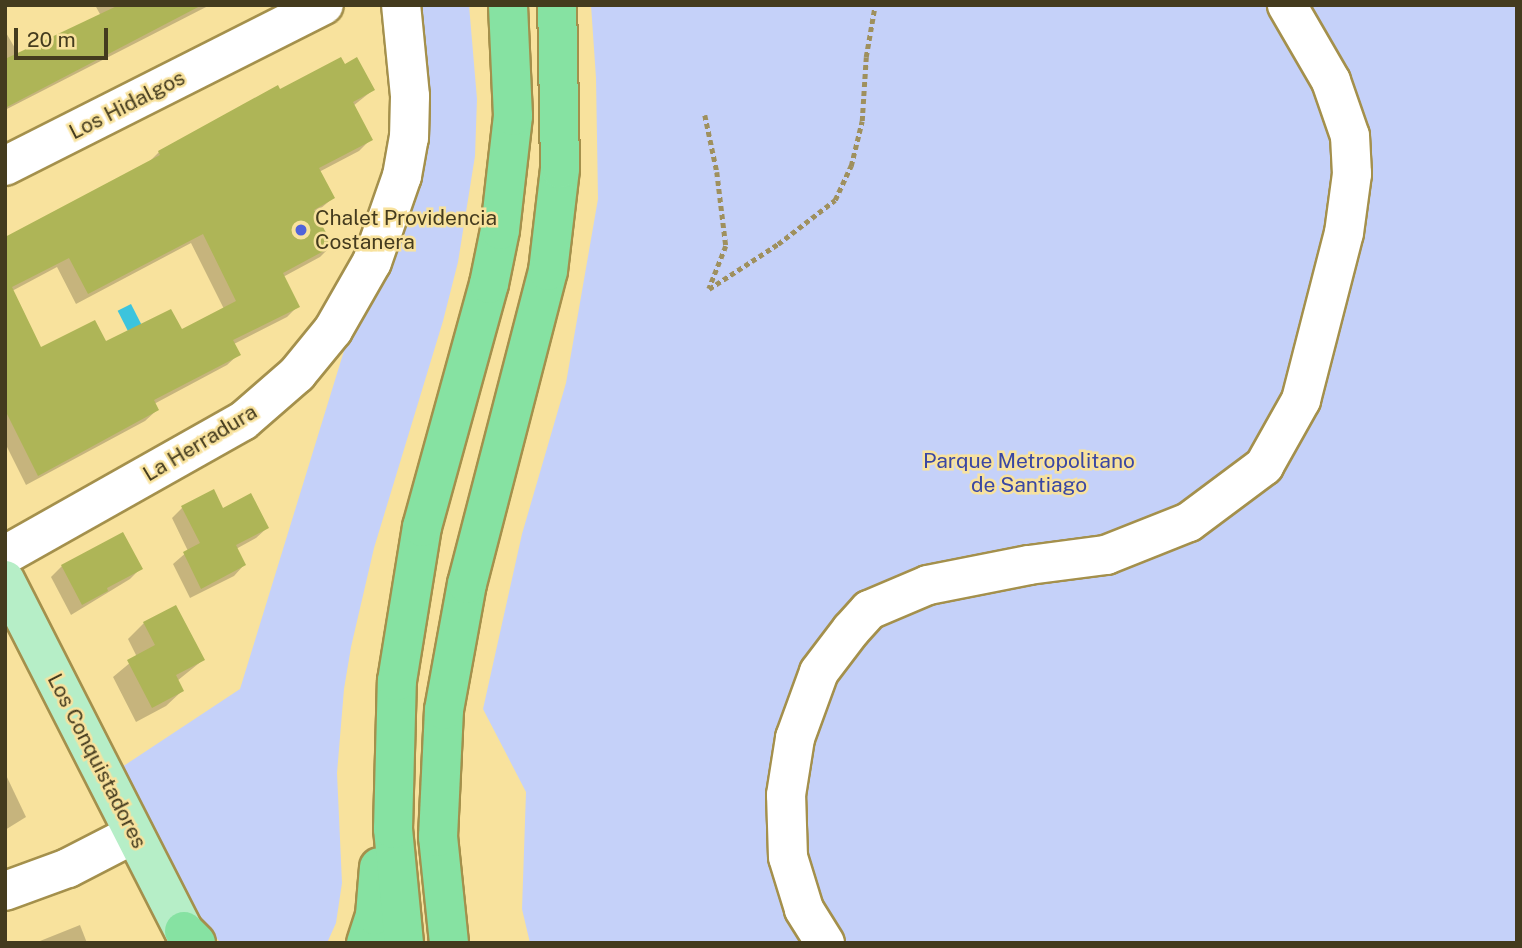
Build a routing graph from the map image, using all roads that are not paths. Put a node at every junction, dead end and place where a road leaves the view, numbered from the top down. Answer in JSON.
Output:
{"nodes":[{"id":1,"x":324,"y":5,"type":"edge"},
{"id":2,"x":401,"y":5,"type":"edge"},
{"id":3,"x":508,"y":5,"type":"edge"},
{"id":4,"x":558,"y":5,"type":"edge"},
{"id":5,"x":1287,"y":5,"type":"edge"},
{"id":6,"x":5,"y":166,"type":"edge"},
{"id":7,"x":5,"y":555,"type":"edge"},
{"id":8,"x":5,"y":580,"type":"edge"},
{"id":9,"x":394,"y":726,"type":"junction"},
{"id":10,"x":134,"y":834,"type":"junction"},
{"id":11,"x":5,"y":891,"type":"edge"},
{"id":12,"x":190,"y":939,"type":"edge"},
{"id":13,"x":366,"y":943,"type":"edge"},
{"id":14,"x":404,"y":943,"type":"edge"},
{"id":15,"x":449,"y":943,"type":"edge"},
{"id":16,"x":825,"y":943,"type":"edge"}],
"edges":[{"from":1,"to":6,"type":"street","name":"Los Hidalgos"},
{"from":2,"to":7,"type":"street","name":"La Herradura"},
{"from":3,"to":9,"type":"highway"},
{"from":4,"to":15,"type":"highway"},
{"from":5,"to":16,"type":"street"},
{"from":8,"to":10,"type":"main road","name":"Los Conquistadores"},
{"from":9,"to":13,"type":"highway"},
{"from":9,"to":14,"type":"highway"},
{"from":10,"to":11,"type":"street"},
{"from":10,"to":12,"type":"main road","name":"Los Conquistadores"}]}
